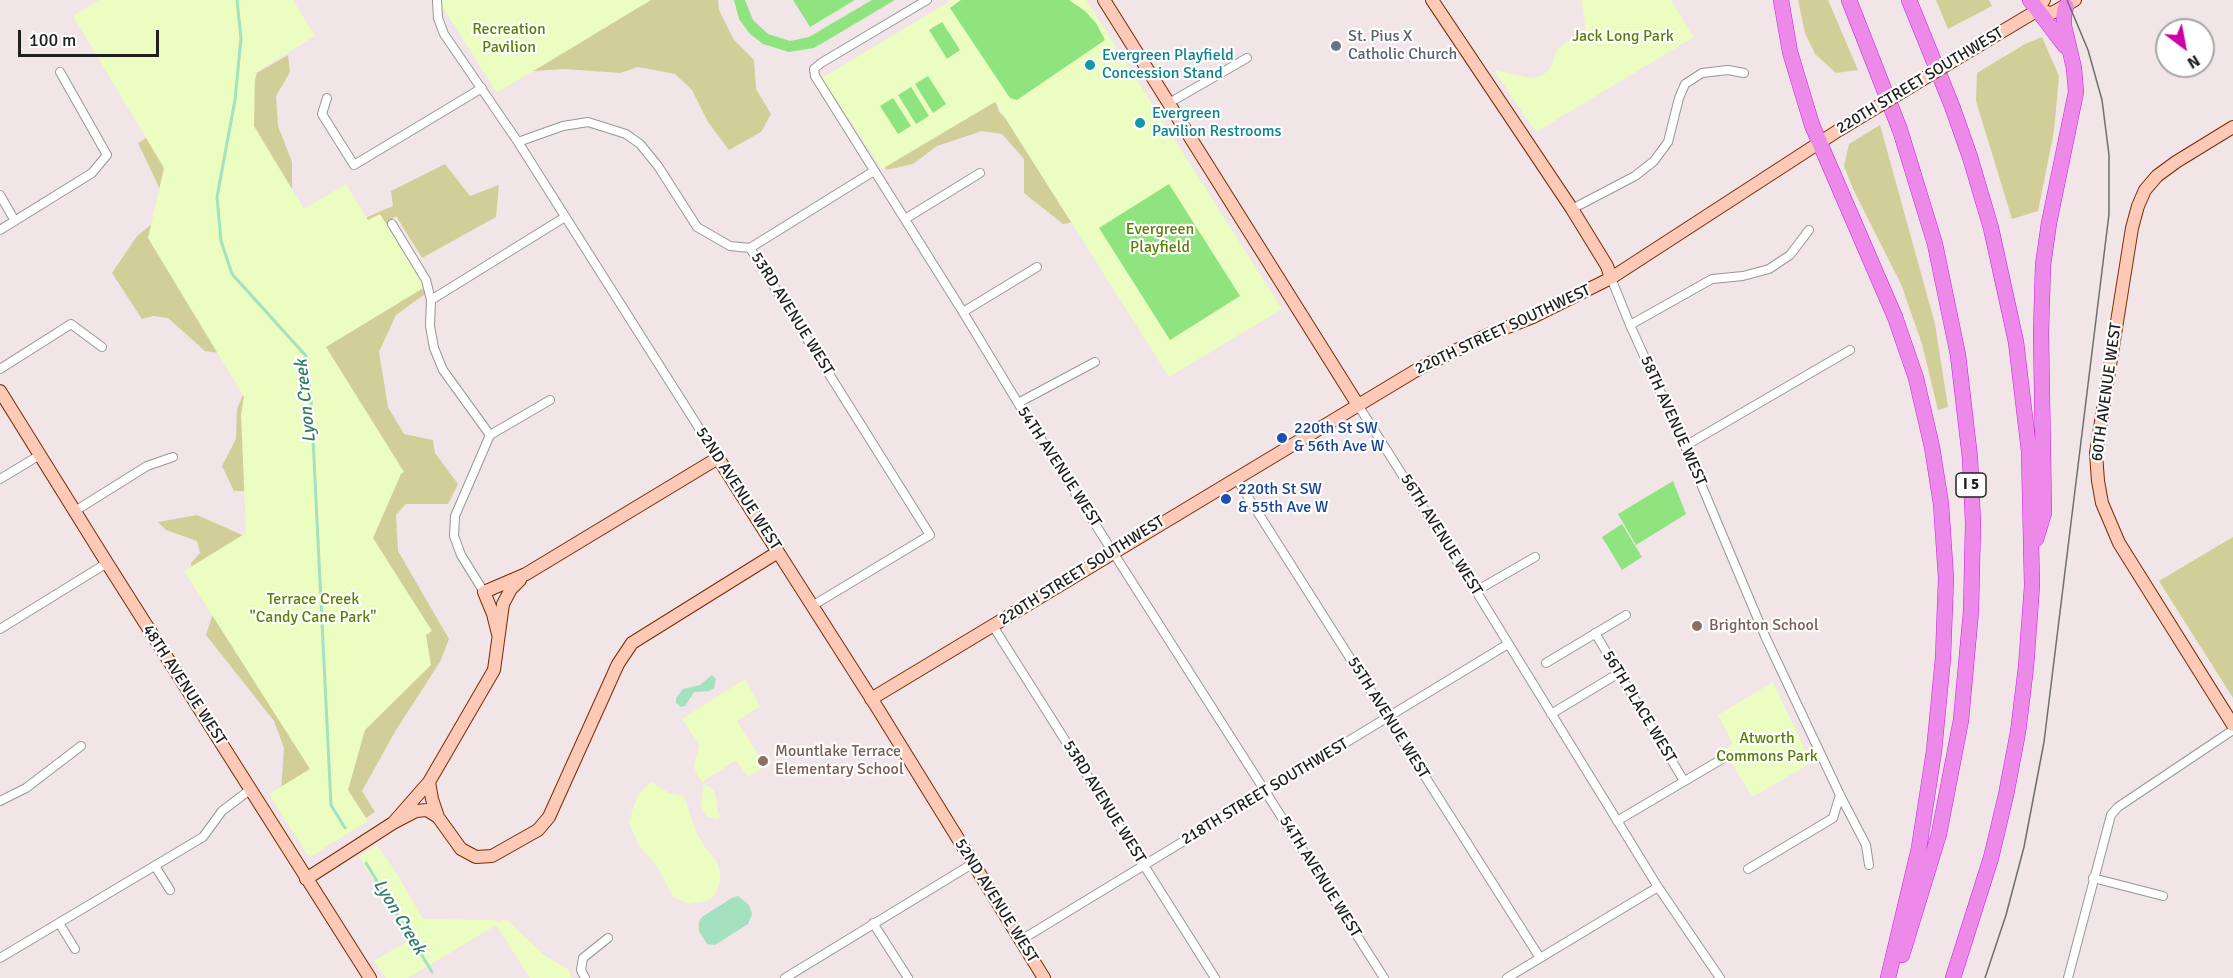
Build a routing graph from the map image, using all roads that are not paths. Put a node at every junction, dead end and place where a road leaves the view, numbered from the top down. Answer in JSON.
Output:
{"nodes":[{"id":1,"x":437,"y":0,"type":"edge"},
{"id":2,"x":927,"y":0,"type":"edge"},
{"id":3,"x":1104,"y":0,"type":"edge"},
{"id":4,"x":1432,"y":0,"type":"edge"},
{"id":5,"x":1781,"y":0,"type":"edge"},
{"id":6,"x":1849,"y":0,"type":"edge"},
{"id":7,"x":1909,"y":0,"type":"edge"},
{"id":8,"x":2037,"y":3,"type":"edge"},
{"id":9,"x":2071,"y":3,"type":"edge"},
{"id":10,"x":1247,"y":58,"type":"dead end"},
{"id":11,"x":2072,"y":60,"type":"junction"},
{"id":12,"x":60,"y":72,"type":"dead end"},
{"id":13,"x":1744,"y":73,"type":"dead end"},
{"id":14,"x":482,"y":88,"type":"junction"},
{"id":15,"x":327,"y":98,"type":"dead end"},
{"id":16,"x":1169,"y":103,"type":"junction"},
{"id":17,"x":2233,"y":127,"type":"edge"},
{"id":18,"x":518,"y":142,"type":"junction"},
{"id":19,"x":1819,"y":143,"type":"junction"},
{"id":20,"x":874,"y":171,"type":"junction"},
{"id":21,"x":980,"y":173,"type":"dead end"},
{"id":22,"x":0,"y":195,"type":"edge"},
{"id":23,"x":1572,"y":209,"type":"junction"},
{"id":24,"x":565,"y":216,"type":"junction"},
{"id":25,"x":906,"y":219,"type":"junction"},
{"id":26,"x":15,"y":221,"type":"junction"},
{"id":27,"x":392,"y":224,"type":"dead end"},
{"id":28,"x":0,"y":230,"type":"edge"},
{"id":29,"x":1809,"y":230,"type":"dead end"},
{"id":30,"x":750,"y":248,"type":"junction"},
{"id":31,"x":1037,"y":267,"type":"dead end"},
{"id":32,"x":1611,"y":278,"type":"junction"},
{"id":33,"x":431,"y":300,"type":"junction"},
{"id":34,"x":963,"y":312,"type":"junction"},
{"id":35,"x":1630,"y":325,"type":"junction"},
{"id":36,"x":102,"y":347,"type":"dead end"},
{"id":37,"x":1850,"y":350,"type":"dead end"},
{"id":38,"x":1095,"y":362,"type":"dead end"},
{"id":39,"x":0,"y":369,"type":"edge"},
{"id":40,"x":0,"y":391,"type":"edge"},
{"id":41,"x":550,"y":400,"type":"dead end"},
{"id":42,"x":1018,"y":403,"type":"junction"},
{"id":43,"x":1358,"y":405,"type":"junction"},
{"id":44,"x":490,"y":435,"type":"junction"},
{"id":45,"x":1685,"y":446,"type":"junction"},
{"id":46,"x":40,"y":455,"type":"junction"},
{"id":47,"x":172,"y":457,"type":"dead end"},
{"id":48,"x":718,"y":458,"type":"junction"},
{"id":49,"x":1236,"y":478,"type":"junction"},
{"id":50,"x":0,"y":480,"type":"edge"},
{"id":51,"x":75,"y":511,"type":"junction"},
{"id":52,"x":2032,"y":551,"type":"junction"},
{"id":53,"x":778,"y":552,"type":"junction"},
{"id":54,"x":1113,"y":552,"type":"junction"},
{"id":55,"x":1535,"y":557,"type":"dead end"},
{"id":56,"x":107,"y":563,"type":"junction"},
{"id":57,"x":526,"y":574,"type":"junction"},
{"id":58,"x":1476,"y":591,"type":"junction"},
{"id":59,"x":484,"y":592,"type":"junction"},
{"id":60,"x":812,"y":606,"type":"junction"},
{"id":61,"x":1626,"y":615,"type":"dead end"},
{"id":62,"x":993,"y":627,"type":"junction"},
{"id":63,"x":0,"y":629,"type":"edge"},
{"id":64,"x":1595,"y":633,"type":"junction"},
{"id":65,"x":498,"y":634,"type":"junction"},
{"id":66,"x":1508,"y":644,"type":"junction"},
{"id":67,"x":1546,"y":663,"type":"dead end"},
{"id":68,"x":1619,"y":673,"type":"junction"},
{"id":69,"x":871,"y":699,"type":"junction"},
{"id":70,"x":1551,"y":714,"type":"junction"},
{"id":71,"x":1389,"y":717,"type":"junction"},
{"id":72,"x":2233,"y":724,"type":"edge"},
{"id":73,"x":2233,"y":730,"type":"edge"},
{"id":74,"x":81,"y":746,"type":"dead end"},
{"id":75,"x":1722,"y":759,"type":"dead end"},
{"id":76,"x":1684,"y":781,"type":"junction"},
{"id":77,"x":429,"y":782,"type":"junction"},
{"id":78,"x":251,"y":789,"type":"junction"},
{"id":79,"x":1266,"y":791,"type":"junction"},
{"id":80,"x":1840,"y":795,"type":"junction"},
{"id":81,"x":0,"y":801,"type":"edge"},
{"id":82,"x":438,"y":817,"type":"junction"},
{"id":83,"x":1617,"y":821,"type":"junction"},
{"id":84,"x":393,"y":823,"type":"junction"},
{"id":85,"x":972,"y":864,"type":"junction"},
{"id":86,"x":1144,"y":865,"type":"junction"},
{"id":87,"x":1869,"y":865,"type":"dead end"},
{"id":88,"x":155,"y":866,"type":"junction"},
{"id":89,"x":1748,"y":869,"type":"dead end"},
{"id":90,"x":2093,"y":878,"type":"junction"},
{"id":91,"x":306,"y":879,"type":"junction"},
{"id":92,"x":1658,"y":887,"type":"junction"},
{"id":93,"x":170,"y":890,"type":"dead end"},
{"id":94,"x":2163,"y":896,"type":"dead end"},
{"id":95,"x":58,"y":923,"type":"junction"},
{"id":96,"x":873,"y":923,"type":"junction"},
{"id":97,"x":608,"y":938,"type":"dead end"},
{"id":98,"x":1021,"y":940,"type":"junction"},
{"id":99,"x":75,"y":949,"type":"dead end"},
{"id":100,"x":0,"y":958,"type":"edge"},
{"id":101,"x":1540,"y":958,"type":"junction"},
{"id":102,"x":1718,"y":977,"type":"edge"},
{"id":103,"x":370,"y":978,"type":"edge"},
{"id":104,"x":585,"y":978,"type":"edge"},
{"id":105,"x":785,"y":978,"type":"edge"},
{"id":106,"x":908,"y":978,"type":"edge"},
{"id":107,"x":1044,"y":978,"type":"edge"},
{"id":108,"x":1215,"y":978,"type":"edge"},
{"id":109,"x":1384,"y":978,"type":"edge"},
{"id":110,"x":1507,"y":978,"type":"edge"},
{"id":111,"x":1888,"y":978,"type":"edge"},
{"id":112,"x":1894,"y":978,"type":"edge"},
{"id":113,"x":1953,"y":978,"type":"edge"},
{"id":114,"x":2068,"y":978,"type":"edge"}],
"edges":[{"from":1,"to":14,"type":"street","name":"52ND AVENUE WEST"},
{"from":2,"to":20,"type":"street","name":"54TH AVENUE WEST"},
{"from":3,"to":16,"type":"street","name":"56TH AVENUE WEST"},
{"from":4,"to":23,"type":"street","name":"58TH AVENUE WEST"},
{"from":5,"to":19,"type":"highway"},
{"from":6,"to":112,"type":"highway","number":"I 5"},
{"from":7,"to":52,"type":"highway"},
{"from":8,"to":9,"type":"street","name":"220TH STREET SOUTHWEST"},
{"from":8,"to":11,"type":"highway"},
{"from":8,"to":19,"type":"street","name":"220TH STREET SOUTHWEST","bridge":true},
{"from":9,"to":11,"type":"highway"},
{"from":10,"to":16,"type":"street"},
{"from":11,"to":52,"type":"highway"},
{"from":12,"to":26,"type":"street"},
{"from":13,"to":23,"type":"street"},
{"from":14,"to":15,"type":"street"},
{"from":14,"to":18,"type":"street","name":"52ND AVENUE WEST"},
{"from":16,"to":43,"type":"street","name":"56TH AVENUE WEST"},
{"from":17,"to":72,"type":"street","name":"60TH AVENUE WEST"},
{"from":18,"to":24,"type":"street","name":"52ND AVENUE WEST"},
{"from":18,"to":30,"type":"street","name":"53RD AVENUE WEST"},
{"from":19,"to":32,"type":"street","name":"220TH STREET SOUTHWEST"},
{"from":19,"to":111,"type":"highway"},
{"from":20,"to":25,"type":"street","name":"54TH AVENUE WEST"},
{"from":20,"to":30,"type":"street"},
{"from":21,"to":25,"type":"street"},
{"from":22,"to":26,"type":"street"},
{"from":23,"to":32,"type":"street","name":"58TH AVENUE WEST"},
{"from":24,"to":33,"type":"street"},
{"from":24,"to":48,"type":"street","name":"52ND AVENUE WEST"},
{"from":25,"to":34,"type":"street","name":"54TH AVENUE WEST"},
{"from":26,"to":28,"type":"street"},
{"from":27,"to":33,"type":"street"},
{"from":29,"to":35,"type":"street"},
{"from":30,"to":60,"type":"street","name":"53RD AVENUE WEST"},
{"from":31,"to":34,"type":"street"},
{"from":32,"to":35,"type":"street","name":"58TH AVENUE WEST"},
{"from":32,"to":43,"type":"street","name":"220TH STREET SOUTHWEST"},
{"from":33,"to":44,"type":"street"},
{"from":34,"to":42,"type":"street","name":"54TH AVENUE WEST"},
{"from":35,"to":45,"type":"street","name":"58TH AVENUE WEST"},
{"from":36,"to":39,"type":"street"},
{"from":37,"to":45,"type":"street"},
{"from":38,"to":42,"type":"street"},
{"from":40,"to":46,"type":"street","name":"48TH AVENUE WEST"},
{"from":41,"to":44,"type":"street"},
{"from":42,"to":54,"type":"street","name":"54TH AVENUE WEST"},
{"from":43,"to":49,"type":"street","name":"220TH STREET SOUTHWEST"},
{"from":43,"to":58,"type":"street","name":"56TH AVENUE WEST"},
{"from":44,"to":59,"type":"street"},
{"from":45,"to":80,"type":"street","name":"58TH AVENUE WEST"},
{"from":46,"to":50,"type":"street"},
{"from":46,"to":51,"type":"street","name":"48TH AVENUE WEST"},
{"from":47,"to":51,"type":"street"},
{"from":48,"to":53,"type":"street","name":"52ND AVENUE WEST"},
{"from":48,"to":57,"type":"street"},
{"from":49,"to":54,"type":"street","name":"220TH STREET SOUTHWEST"},
{"from":49,"to":71,"type":"street","name":"55TH AVENUE WEST"},
{"from":51,"to":56,"type":"street","name":"48TH AVENUE WEST"},
{"from":52,"to":113,"type":"highway"},
{"from":53,"to":60,"type":"street","name":"52ND AVENUE WEST"},
{"from":53,"to":82,"type":"street"},
{"from":54,"to":62,"type":"street","name":"220TH STREET SOUTHWEST"},
{"from":54,"to":79,"type":"street","name":"54TH AVENUE WEST"},
{"from":55,"to":58,"type":"street"},
{"from":56,"to":63,"type":"street"},
{"from":56,"to":78,"type":"street","name":"48TH AVENUE WEST"},
{"from":57,"to":59,"type":"street"},
{"from":57,"to":65,"type":"street"},
{"from":58,"to":66,"type":"street","name":"56TH AVENUE WEST"},
{"from":59,"to":65,"type":"street"},
{"from":60,"to":69,"type":"street","name":"52ND AVENUE WEST"},
{"from":61,"to":64,"type":"street"},
{"from":62,"to":69,"type":"street","name":"220TH STREET SOUTHWEST"},
{"from":62,"to":86,"type":"street","name":"53RD AVENUE WEST"},
{"from":64,"to":67,"type":"street"},
{"from":64,"to":68,"type":"street","name":"56TH PLACE WEST"},
{"from":65,"to":77,"type":"street"},
{"from":66,"to":70,"type":"street","name":"56TH AVENUE WEST"},
{"from":66,"to":71,"type":"street","name":"218TH STREET SOUTHWEST"},
{"from":68,"to":70,"type":"street"},
{"from":68,"to":76,"type":"street","name":"56TH PLACE WEST"},
{"from":69,"to":85,"type":"street","name":"52ND AVENUE WEST"},
{"from":70,"to":83,"type":"street","name":"56TH AVENUE WEST"},
{"from":71,"to":79,"type":"street","name":"218TH STREET SOUTHWEST"},
{"from":71,"to":101,"type":"street","name":"55TH AVENUE WEST"},
{"from":73,"to":90,"type":"street"},
{"from":74,"to":81,"type":"street"},
{"from":75,"to":76,"type":"street"},
{"from":76,"to":83,"type":"street"},
{"from":77,"to":82,"type":"street"},
{"from":77,"to":84,"type":"street"},
{"from":78,"to":88,"type":"street"},
{"from":78,"to":91,"type":"street","name":"48TH AVENUE WEST"},
{"from":79,"to":86,"type":"street","name":"218TH STREET SOUTHWEST"},
{"from":79,"to":109,"type":"street","name":"54TH AVENUE WEST"},
{"from":80,"to":87,"type":"street","name":"58TH AVENUE WEST"},
{"from":80,"to":89,"type":"street"},
{"from":82,"to":84,"type":"street"},
{"from":83,"to":92,"type":"street","name":"56TH AVENUE WEST"},
{"from":84,"to":91,"type":"street"},
{"from":85,"to":96,"type":"street"},
{"from":85,"to":98,"type":"street","name":"52ND AVENUE WEST"},
{"from":86,"to":98,"type":"street","name":"218TH STREET SOUTHWEST"},
{"from":86,"to":108,"type":"street","name":"53RD AVENUE WEST"},
{"from":88,"to":93,"type":"street"},
{"from":88,"to":95,"type":"street"},
{"from":90,"to":94,"type":"street"},
{"from":90,"to":114,"type":"street"},
{"from":91,"to":103,"type":"street","name":"48TH AVENUE WEST"},
{"from":92,"to":101,"type":"street"},
{"from":92,"to":102,"type":"street","name":"56TH AVENUE WEST"},
{"from":95,"to":99,"type":"street"},
{"from":95,"to":100,"type":"street"},
{"from":96,"to":105,"type":"street"},
{"from":96,"to":106,"type":"street"},
{"from":97,"to":104,"type":"street"},
{"from":98,"to":107,"type":"street","name":"52ND AVENUE WEST"},
{"from":101,"to":110,"type":"street"}]}
